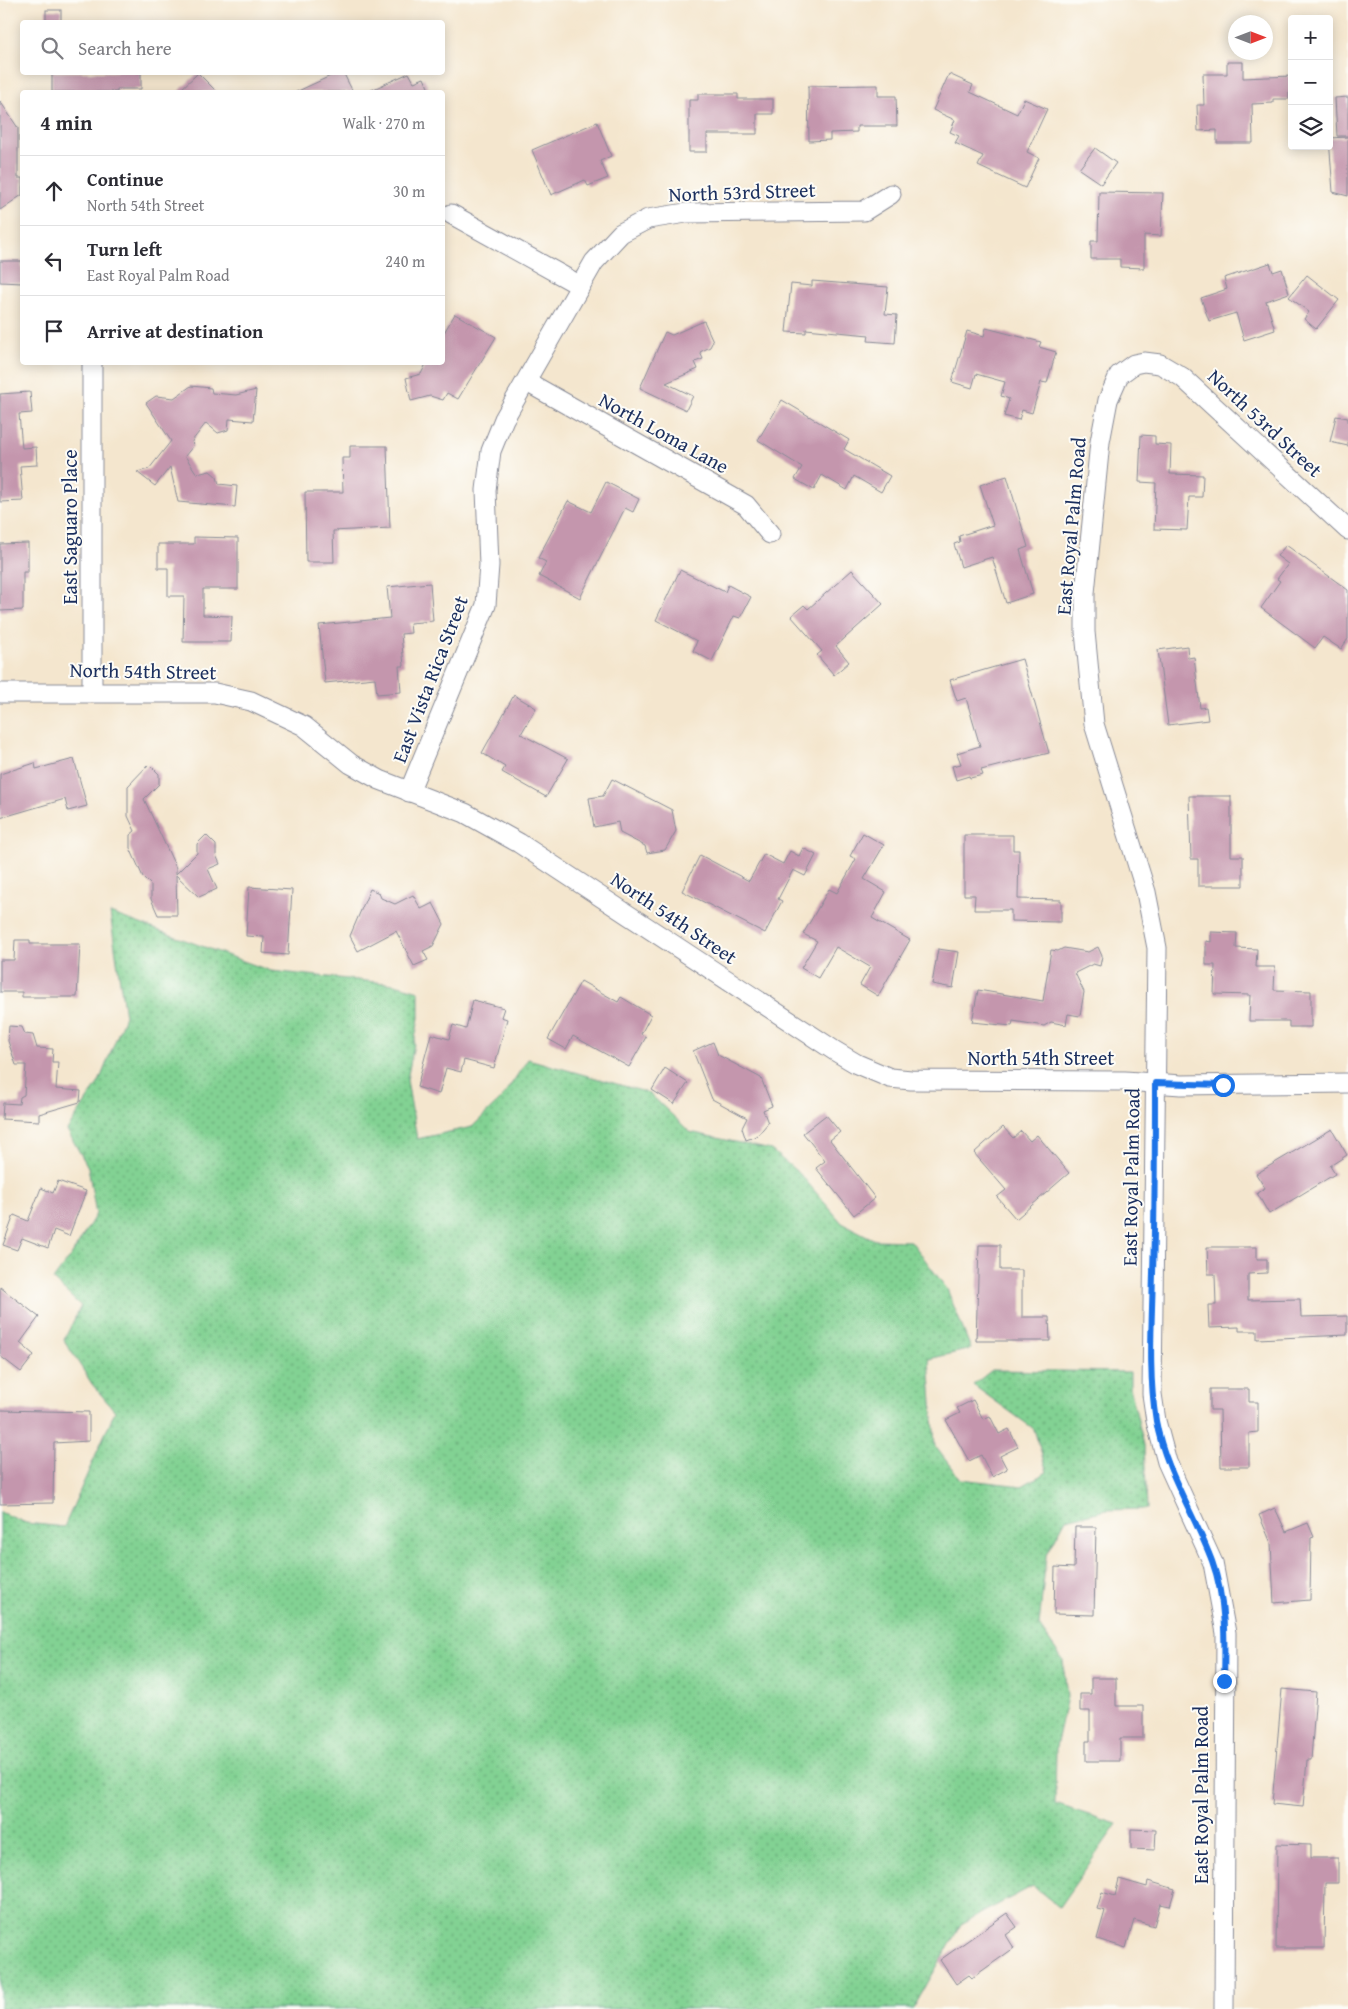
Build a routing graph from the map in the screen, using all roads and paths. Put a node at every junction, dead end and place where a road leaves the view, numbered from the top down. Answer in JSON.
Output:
{"nodes":[{"id":1,"x":891,"y":194,"type":"dead end"},
{"id":2,"x":451,"y":214,"type":"dead end"},
{"id":3,"x":579,"y":285,"type":"junction"},
{"id":4,"x":1144,"y":362,"type":"joint"},
{"id":5,"x":92,"y":365,"type":"edge"},
{"id":6,"x":527,"y":382,"type":"junction"},
{"id":7,"x":1348,"y":530,"type":"edge"},
{"id":8,"x":770,"y":534,"type":"dead end"},
{"id":9,"x":92,"y":691,"type":"junction"},
{"id":10,"x":0,"y":693,"type":"edge"},
{"id":11,"x":409,"y":792,"type":"junction"},
{"id":12,"x":1155,"y":1083,"type":"junction"},
{"id":13,"x":1348,"y":1083,"type":"edge"},
{"id":14,"x":1224,"y":2009,"type":"edge"}],
"edges":[{"from":1,"to":3,"type":"street","name":"North 53rd Street"},
{"from":2,"to":3,"type":"street"},
{"from":3,"to":6,"type":"street","name":"North 53rd Street"},
{"from":4,"to":7,"type":"street","name":"North 53rd Street"},
{"from":4,"to":12,"type":"street","name":"East Royal Palm Road"},
{"from":5,"to":9,"type":"street","name":"East Saguaro Place"},
{"from":6,"to":8,"type":"street","name":"North Loma Lane"},
{"from":6,"to":11,"type":"street","name":"East Vista Rica Street"},
{"from":9,"to":10,"type":"street","name":"North 54th Street"},
{"from":9,"to":11,"type":"street","name":"North 54th Street"},
{"from":11,"to":12,"type":"street","name":"North 54th Street"},
{"from":12,"to":13,"type":"street","name":"North 54th Street"},
{"from":12,"to":14,"type":"street","name":"East Royal Palm Road"}]}
